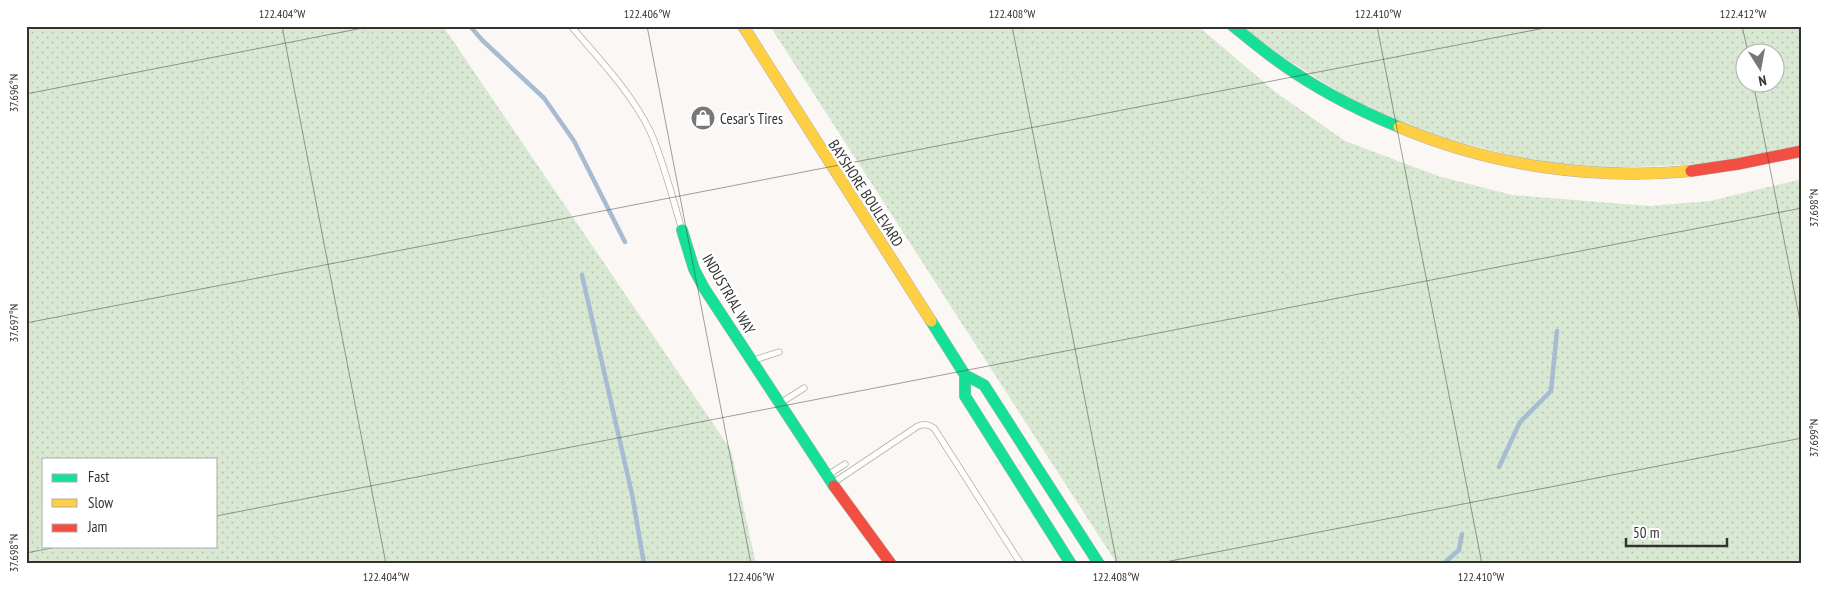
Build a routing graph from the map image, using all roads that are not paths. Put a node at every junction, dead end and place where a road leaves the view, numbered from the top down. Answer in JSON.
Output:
{"nodes":[{"id":1,"x":571,"y":26,"type":"edge"},
{"id":2,"x":743,"y":26,"type":"edge"},
{"id":3,"x":1233,"y":26,"type":"edge"},
{"id":4,"x":1802,"y":151,"type":"edge"},
{"id":5,"x":682,"y":230,"type":"joint"},
{"id":6,"x":779,"y":352,"type":"dead end"},
{"id":7,"x":752,"y":361,"type":"junction"},
{"id":8,"x":965,"y":375,"type":"junction"},
{"id":9,"x":804,"y":388,"type":"dead end"},
{"id":10,"x":779,"y":404,"type":"junction"},
{"id":11,"x":845,"y":464,"type":"dead end"},
{"id":12,"x":829,"y":480,"type":"junction"},
{"id":13,"x":891,"y":564,"type":"edge"},
{"id":14,"x":1021,"y":564,"type":"edge"},
{"id":15,"x":1071,"y":564,"type":"edge"},
{"id":16,"x":1099,"y":564,"type":"edge"}],
"edges":[{"from":1,"to":5,"type":"lane","name":"INDUSTRIAL WAY"},
{"from":2,"to":8,"type":"main road","name":"BAYSHORE BOULEVARD"},
{"from":3,"to":4,"type":"main road"},
{"from":5,"to":7,"type":"main road","name":"INDUSTRIAL WAY"},
{"from":6,"to":7,"type":"lane"},
{"from":7,"to":10,"type":"main road","name":"INDUSTRIAL WAY"},
{"from":8,"to":15,"type":"main road","name":"BAYSHORE BOULEVARD"},
{"from":8,"to":16,"type":"main road","name":"BAYSHORE BOULEVARD"},
{"from":9,"to":10,"type":"lane"},
{"from":10,"to":12,"type":"main road","name":"INDUSTRIAL WAY"},
{"from":11,"to":12,"type":"lane"},
{"from":12,"to":13,"type":"main road","name":"INDUSTRIAL WAY"},
{"from":12,"to":14,"type":"lane"}]}
